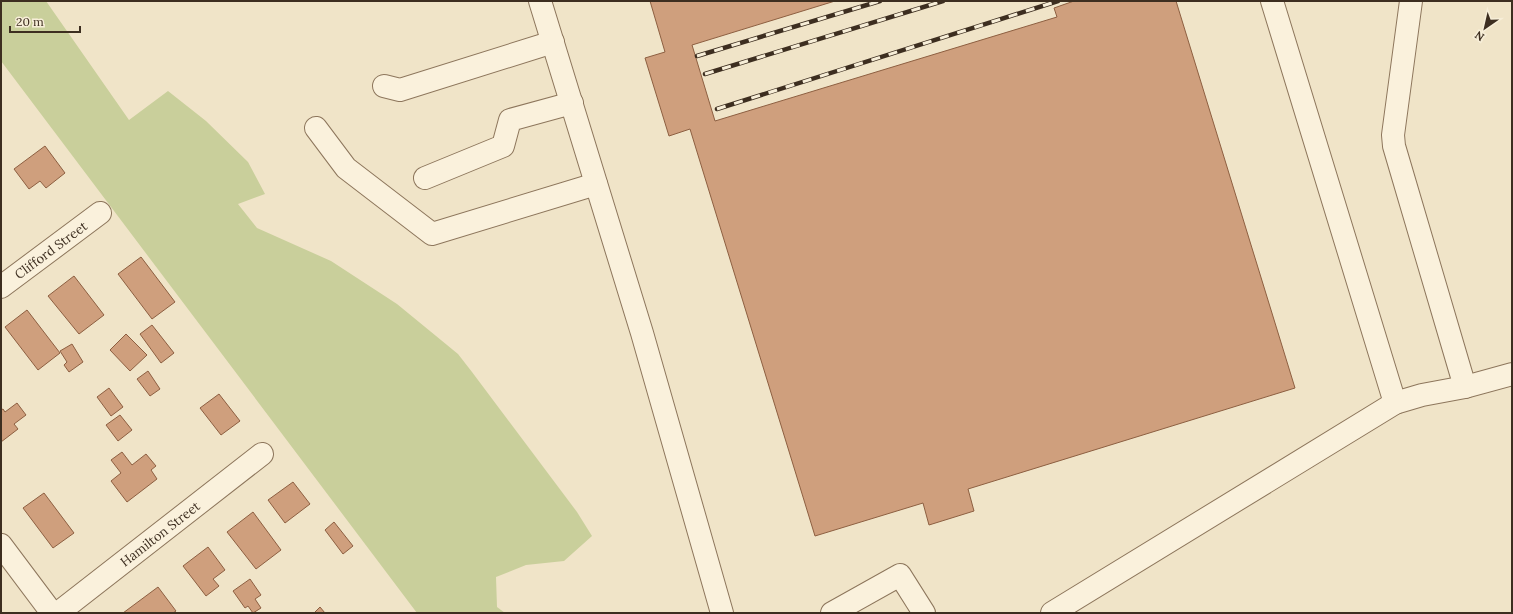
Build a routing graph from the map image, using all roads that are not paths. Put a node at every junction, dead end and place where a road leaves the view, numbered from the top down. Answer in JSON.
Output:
{"nodes":[{"id":1,"x":540,"y":1,"type":"edge"},
{"id":2,"x":1272,"y":1,"type":"edge"},
{"id":3,"x":1411,"y":1,"type":"edge"},
{"id":4,"x":553,"y":42,"type":"junction"},
{"id":5,"x":384,"y":86,"type":"dead end"},
{"id":6,"x":572,"y":103,"type":"junction"},
{"id":7,"x":316,"y":128,"type":"dead end"},
{"id":8,"x":425,"y":178,"type":"dead end"},
{"id":9,"x":596,"y":184,"type":"junction"},
{"id":10,"x":100,"y":213,"type":"dead end"},
{"id":11,"x":1,"y":287,"type":"edge"},
{"id":12,"x":1512,"y":374,"type":"edge"},
{"id":13,"x":1465,"y":387,"type":"junction"},
{"id":14,"x":1395,"y":403,"type":"junction"},
{"id":15,"x":262,"y":454,"type":"dead end"},
{"id":16,"x":1,"y":545,"type":"edge"},
{"id":17,"x":52,"y":613,"type":"edge"},
{"id":18,"x":58,"y":613,"type":"edge"},
{"id":19,"x":721,"y":613,"type":"edge"},
{"id":20,"x":832,"y":613,"type":"edge"},
{"id":21,"x":924,"y":613,"type":"edge"},
{"id":22,"x":1052,"y":613,"type":"edge"}],
"edges":[{"from":1,"to":4,"type":"street"},
{"from":2,"to":14,"type":"street"},
{"from":3,"to":13,"type":"street"},
{"from":4,"to":5,"type":"street"},
{"from":4,"to":6,"type":"street"},
{"from":6,"to":8,"type":"street"},
{"from":6,"to":9,"type":"street"},
{"from":7,"to":9,"type":"street"},
{"from":9,"to":19,"type":"street"},
{"from":10,"to":11,"type":"street","name":"Clifford Street"},
{"from":12,"to":13,"type":"street"},
{"from":13,"to":14,"type":"street"},
{"from":14,"to":22,"type":"street"},
{"from":15,"to":18,"type":"street","name":"Hamilton Street"},
{"from":16,"to":17,"type":"street"},
{"from":20,"to":21,"type":"street"}]}
